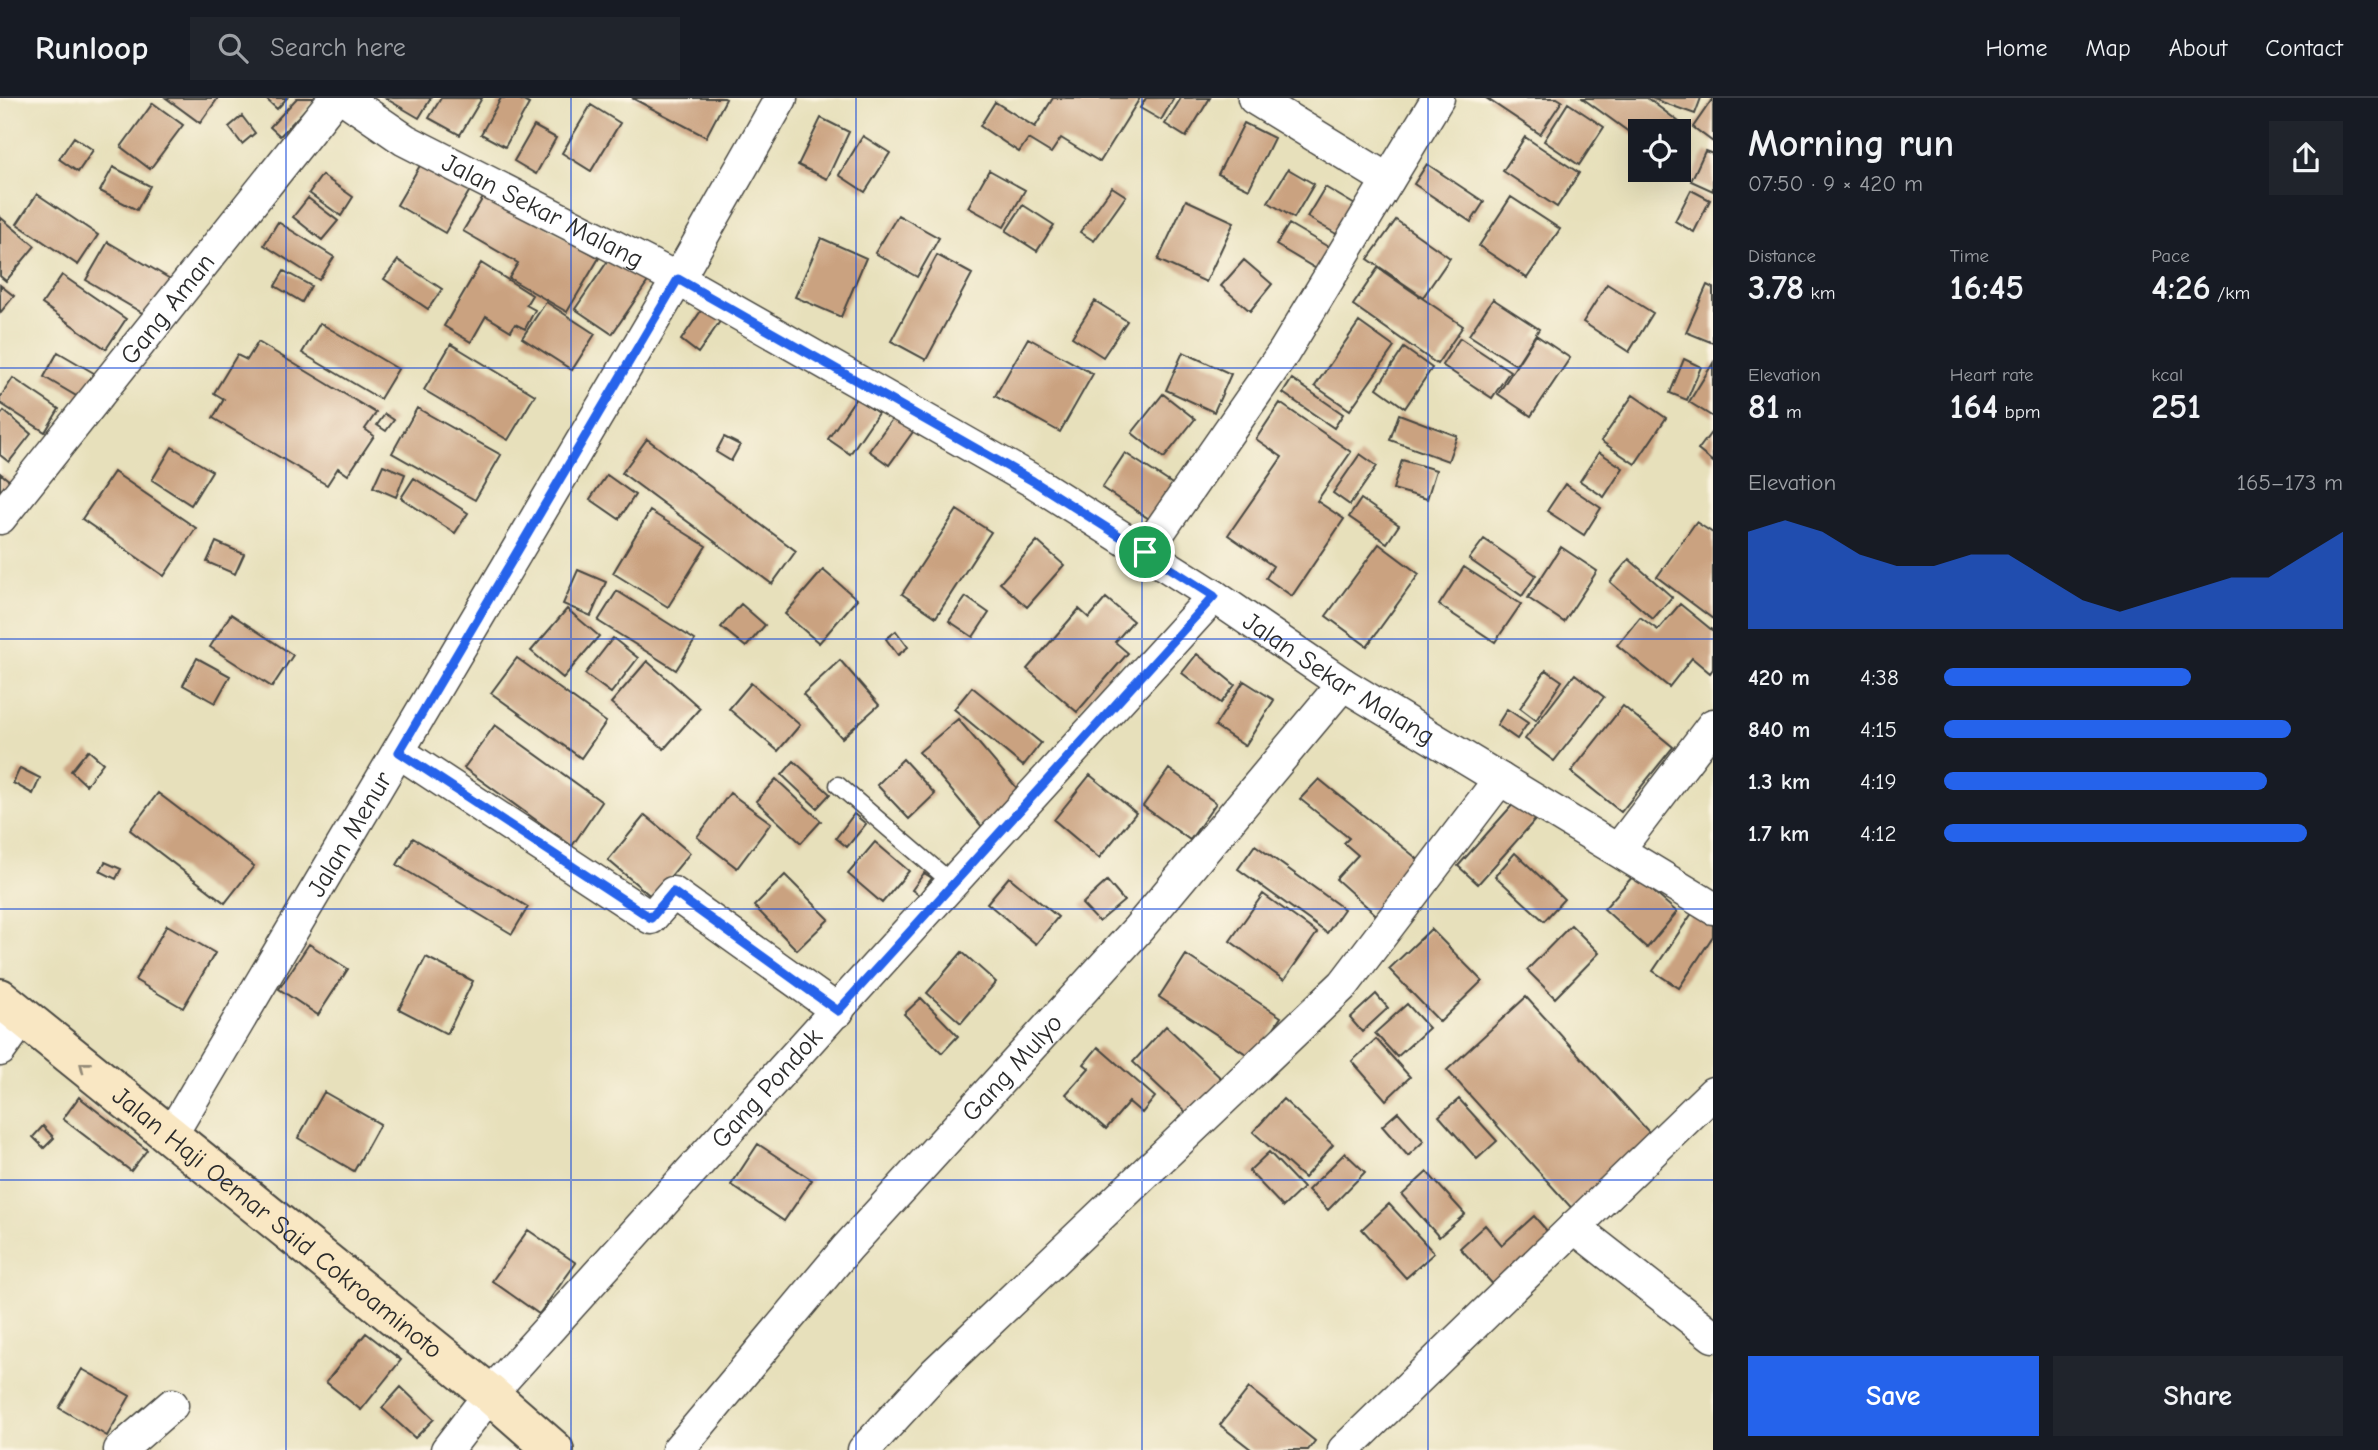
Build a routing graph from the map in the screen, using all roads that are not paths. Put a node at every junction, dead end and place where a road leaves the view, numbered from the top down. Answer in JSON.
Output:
{"nodes":[{"id":1,"x":335,"y":98,"type":"edge"},
{"id":2,"x":344,"y":98,"type":"edge"},
{"id":3,"x":781,"y":98,"type":"edge"},
{"id":4,"x":1254,"y":98,"type":"edge"},
{"id":5,"x":1438,"y":98,"type":"edge"},
{"id":6,"x":1388,"y":180,"type":"junction"},
{"id":7,"x":678,"y":279,"type":"junction"},
{"id":8,"x":0,"y":519,"type":"edge"},
{"id":9,"x":1145,"y":552,"type":"junction"},
{"id":10,"x":1214,"y":596,"type":"junction"},
{"id":11,"x":1343,"y":684,"type":"junction"},
{"id":12,"x":1713,"y":725,"type":"edge"},
{"id":13,"x":399,"y":752,"type":"junction"},
{"id":14,"x":1500,"y":779,"type":"junction"},
{"id":15,"x":838,"y":785,"type":"dead end"},
{"id":16,"x":1618,"y":850,"type":"junction"},
{"id":17,"x":952,"y":883,"type":"junction"},
{"id":18,"x":1713,"y":908,"type":"edge"},
{"id":19,"x":12,"y":1008,"type":"edge"},
{"id":20,"x":838,"y":1011,"type":"junction"},
{"id":21,"x":0,"y":1050,"type":"edge"},
{"id":22,"x":1713,"y":1093,"type":"edge"},
{"id":23,"x":171,"y":1135,"type":"junction"},
{"id":24,"x":1574,"y":1227,"type":"junction"},
{"id":25,"x":1713,"y":1336,"type":"edge"},
{"id":26,"x":490,"y":1394,"type":"junction"},
{"id":27,"x":173,"y":1405,"type":"dead end"},
{"id":28,"x":120,"y":1450,"type":"edge"},
{"id":29,"x":447,"y":1450,"type":"edge"},
{"id":30,"x":554,"y":1450,"type":"edge"},
{"id":31,"x":678,"y":1450,"type":"edge"},
{"id":32,"x":864,"y":1450,"type":"edge"},
{"id":33,"x":1344,"y":1450,"type":"edge"}],
"edges":[{"from":1,"to":8,"type":"street","name":"Gang Aman"},
{"from":2,"to":7,"type":"street","name":"Jalan Sekar Malang"},
{"from":3,"to":7,"type":"street","name":"Jalan Menur"},
{"from":4,"to":6,"type":"street"},
{"from":5,"to":6,"type":"street"},
{"from":6,"to":9,"type":"street"},
{"from":7,"to":9,"type":"street","name":"Jalan Sekar Malang"},
{"from":7,"to":13,"type":"street","name":"Jalan Menur"},
{"from":9,"to":10,"type":"street","name":"Jalan Sekar Malang"},
{"from":10,"to":11,"type":"street","name":"Jalan Sekar Malang"},
{"from":10,"to":17,"type":"street","name":"Gang Pondok"},
{"from":11,"to":14,"type":"street","name":"Jalan Sekar Malang"},
{"from":11,"to":31,"type":"street","name":"Gang Mulyo"},
{"from":12,"to":16,"type":"street"},
{"from":13,"to":20,"type":"street"},
{"from":13,"to":23,"type":"street","name":"Jalan Menur"},
{"from":14,"to":16,"type":"street","name":"Jalan Sekar Malang"},
{"from":14,"to":32,"type":"street"},
{"from":15,"to":17,"type":"lane"},
{"from":16,"to":18,"type":"street","name":"Jalan Sekar Malang"},
{"from":17,"to":20,"type":"street","name":"Gang Pondok"},
{"from":19,"to":21,"type":"street"},
{"from":23,"to":19,"type":"main road","name":"Jalan Haji Oemar Said Cokroaminoto","one_way":true},
{"from":20,"to":26,"type":"street","name":"Gang Pondok"},
{"from":22,"to":24,"type":"street"},
{"from":23,"to":26,"type":"main road","name":"Jalan Haji Oemar Said Cokroaminoto"},
{"from":24,"to":25,"type":"street"},
{"from":24,"to":33,"type":"street"},
{"from":26,"to":29,"type":"street","name":"Gang Pondok"},
{"from":26,"to":30,"type":"main road","name":"Jalan Haji Oemar Said Cokroaminoto"},
{"from":27,"to":28,"type":"street"}]}
